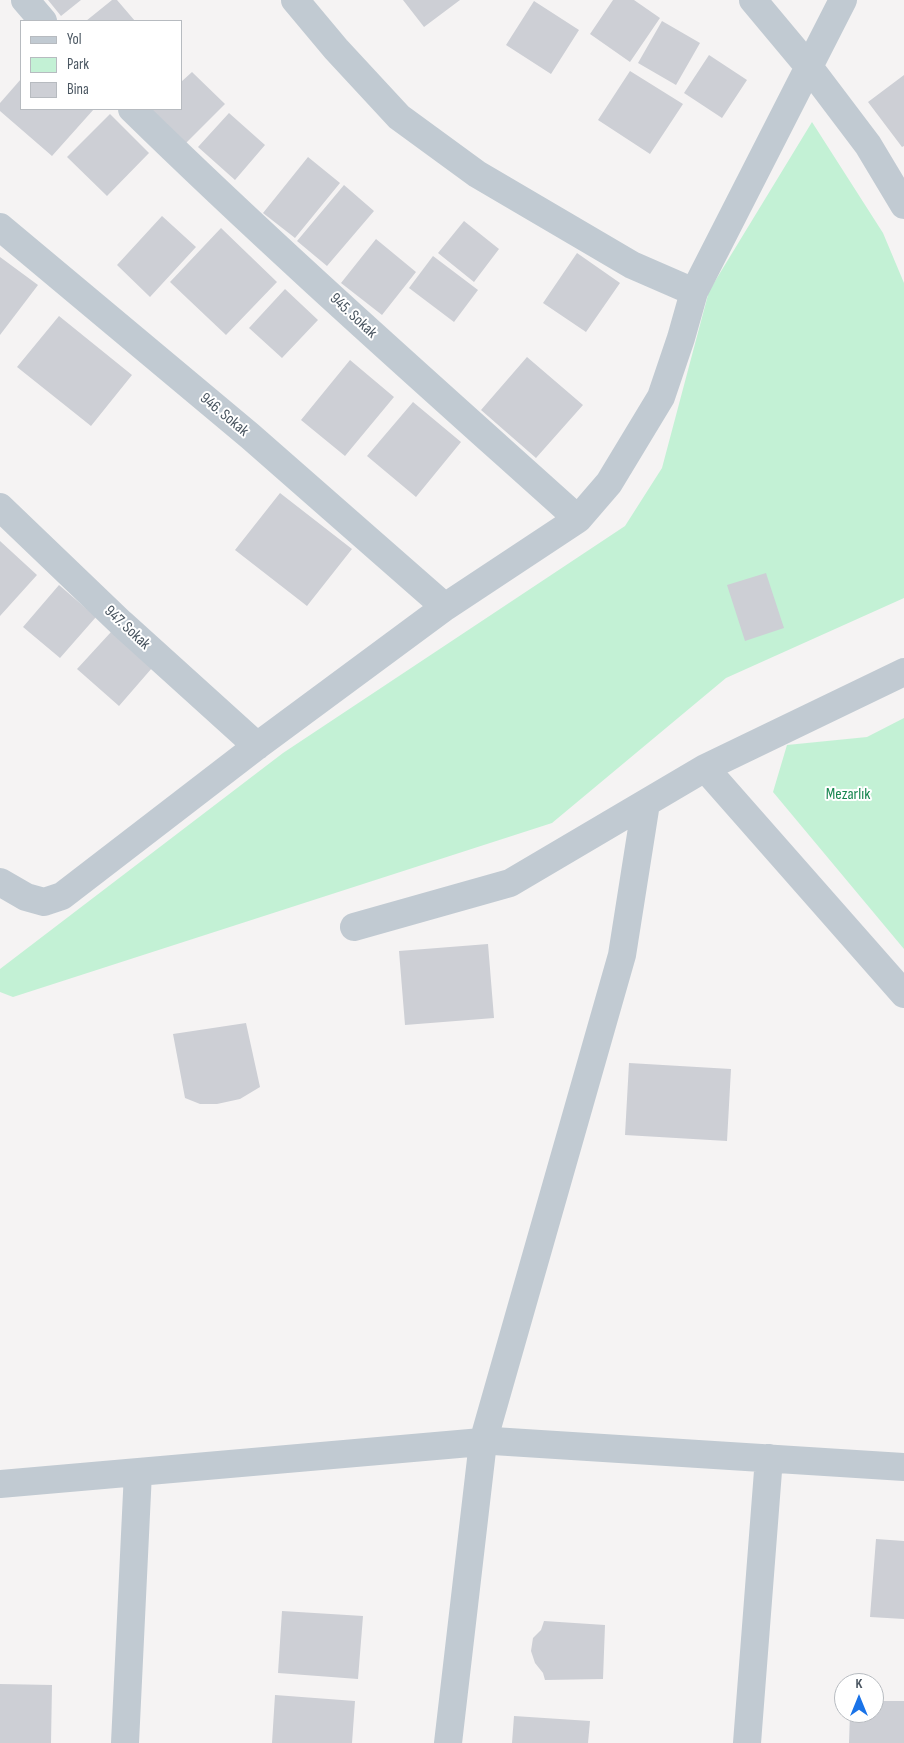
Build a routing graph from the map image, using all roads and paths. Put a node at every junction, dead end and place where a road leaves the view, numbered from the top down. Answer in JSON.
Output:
{"nodes":[{"id":1,"x":25,"y":0,"type":"edge"},
{"id":2,"x":295,"y":0,"type":"edge"},
{"id":3,"x":753,"y":0,"type":"edge"},
{"id":4,"x":843,"y":0,"type":"edge"},
{"id":5,"x":42,"y":20,"type":"edge"},
{"id":6,"x":809,"y":67,"type":"junction"},
{"id":7,"x":133,"y":110,"type":"edge"},
{"id":8,"x":904,"y":205,"type":"edge"},
{"id":9,"x":0,"y":227,"type":"edge"},
{"id":10,"x":694,"y":292,"type":"junction"},
{"id":11,"x":0,"y":507,"type":"edge"},
{"id":12,"x":578,"y":519,"type":"junction"},
{"id":13,"x":445,"y":607,"type":"junction"},
{"id":14,"x":904,"y":672,"type":"edge"},
{"id":15,"x":257,"y":746,"type":"junction"},
{"id":16,"x":705,"y":768,"type":"junction"},
{"id":17,"x":646,"y":803,"type":"junction"},
{"id":18,"x":0,"y":882,"type":"edge"},
{"id":19,"x":354,"y":926,"type":"dead end"},
{"id":20,"x":904,"y":994,"type":"edge"},
{"id":21,"x":483,"y":1442,"type":"junction"},
{"id":22,"x":769,"y":1458,"type":"junction"},
{"id":23,"x":904,"y":1467,"type":"edge"},
{"id":24,"x":138,"y":1472,"type":"junction"},
{"id":25,"x":0,"y":1484,"type":"edge"},
{"id":26,"x":125,"y":1743,"type":"edge"},
{"id":27,"x":448,"y":1743,"type":"edge"},
{"id":28,"x":747,"y":1743,"type":"edge"}],
"edges":[{"from":1,"to":5,"type":"street"},
{"from":2,"to":10,"type":"street"},
{"from":3,"to":6,"type":"street"},
{"from":4,"to":6,"type":"street"},
{"from":6,"to":8,"type":"street"},
{"from":6,"to":10,"type":"street"},
{"from":7,"to":12,"type":"street","name":"945. Sokak"},
{"from":9,"to":13,"type":"street","name":"946. Sokak"},
{"from":10,"to":12,"type":"street"},
{"from":11,"to":15,"type":"street","name":"947. Sokak"},
{"from":12,"to":13,"type":"street"},
{"from":13,"to":15,"type":"street"},
{"from":14,"to":16,"type":"street"},
{"from":15,"to":18,"type":"street"},
{"from":16,"to":17,"type":"street"},
{"from":16,"to":20,"type":"street"},
{"from":17,"to":19,"type":"street"},
{"from":17,"to":21,"type":"street"},
{"from":21,"to":22,"type":"street"},
{"from":21,"to":24,"type":"street"},
{"from":21,"to":27,"type":"street"},
{"from":22,"to":23,"type":"street"},
{"from":22,"to":28,"type":"street"},
{"from":24,"to":25,"type":"street"},
{"from":24,"to":26,"type":"street"}]}
